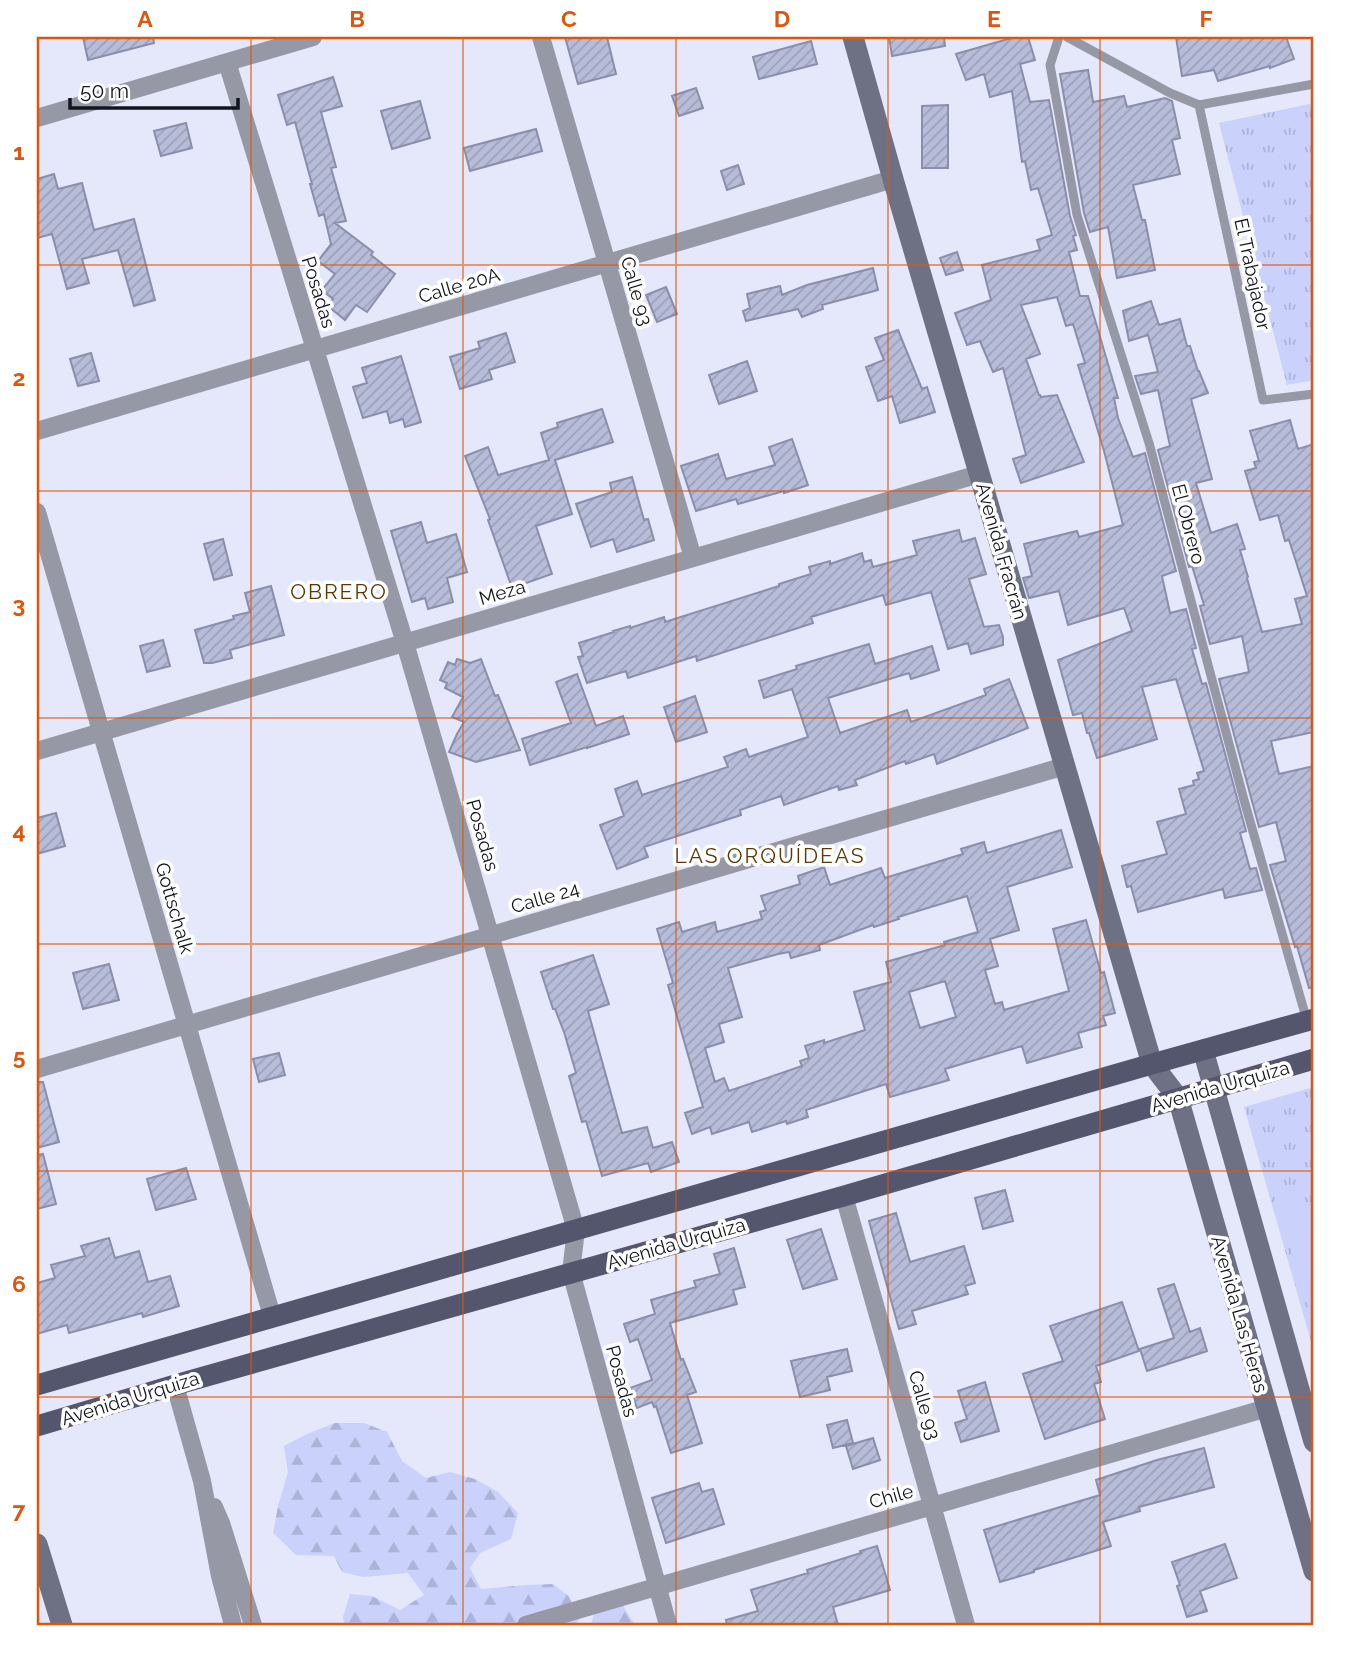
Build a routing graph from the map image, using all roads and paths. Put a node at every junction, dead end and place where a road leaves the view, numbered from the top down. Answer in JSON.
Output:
{"nodes":[{"id":1,"x":313,"y":37,"type":"edge"},
{"id":2,"x":541,"y":37,"type":"edge"},
{"id":3,"x":853,"y":37,"type":"edge"},
{"id":4,"x":1059,"y":37,"type":"edge"},
{"id":5,"x":1067,"y":37,"type":"edge"},
{"id":6,"x":227,"y":61,"type":"junction"},
{"id":7,"x":1314,"y":84,"type":"edge"},
{"id":8,"x":1199,"y":104,"type":"junction"},
{"id":9,"x":37,"y":118,"type":"edge"},
{"id":10,"x":893,"y":179,"type":"junction"},
{"id":11,"x":607,"y":264,"type":"junction"},
{"id":12,"x":315,"y":349,"type":"junction"},
{"id":13,"x":1314,"y":394,"type":"edge"},
{"id":14,"x":37,"y":431,"type":"edge"},
{"id":15,"x":979,"y":474,"type":"junction"},
{"id":16,"x":37,"y":512,"type":"edge"},
{"id":17,"x":693,"y":558,"type":"junction"},
{"id":18,"x":405,"y":643,"type":"junction"},
{"id":19,"x":101,"y":732,"type":"junction"},
{"id":20,"x":37,"y":751,"type":"edge"},
{"id":21,"x":1065,"y":766,"type":"junction"},
{"id":22,"x":490,"y":935,"type":"junction"},
{"id":23,"x":1310,"y":1020,"type":"edge"},
{"id":24,"x":187,"y":1024,"type":"junction"},
{"id":25,"x":1203,"y":1050,"type":"junction"},
{"id":26,"x":1314,"y":1059,"type":"edge"},
{"id":27,"x":1152,"y":1064,"type":"junction"},
{"id":28,"x":37,"y":1069,"type":"edge"},
{"id":29,"x":1214,"y":1088,"type":"junction"},
{"id":30,"x":1178,"y":1098,"type":"junction"},
{"id":31,"x":844,"y":1196,"type":"junction"},
{"id":32,"x":576,"y":1230,"type":"junction"},
{"id":33,"x":571,"y":1272,"type":"junction"},
{"id":34,"x":272,"y":1316,"type":"junction"},
{"id":35,"x":37,"y":1385,"type":"edge"},
{"id":36,"x":175,"y":1385,"type":"junction"},
{"id":37,"x":1267,"y":1408,"type":"junction"},
{"id":38,"x":37,"y":1426,"type":"edge"},
{"id":39,"x":1314,"y":1442,"type":"edge"},
{"id":40,"x":202,"y":1481,"type":"junction"},
{"id":41,"x":932,"y":1506,"type":"junction"},
{"id":42,"x":37,"y":1544,"type":"edge"},
{"id":43,"x":1314,"y":1571,"type":"edge"},
{"id":44,"x":657,"y":1587,"type":"junction"},
{"id":45,"x":62,"y":1625,"type":"edge"},
{"id":46,"x":233,"y":1625,"type":"edge"},
{"id":47,"x":253,"y":1625,"type":"edge"},
{"id":48,"x":526,"y":1625,"type":"edge"},
{"id":49,"x":668,"y":1625,"type":"edge"},
{"id":50,"x":966,"y":1625,"type":"edge"}],
"edges":[{"from":1,"to":6,"type":"street"},
{"from":2,"to":11,"type":"street","name":"Calle 93"},
{"from":3,"to":10,"type":"main road","name":"Avenida Fracrán"},
{"from":4,"to":23,"type":"lane","name":"El Obrero"},
{"from":5,"to":8,"type":"lane"},
{"from":6,"to":9,"type":"street"},
{"from":6,"to":12,"type":"street","name":"Posadas"},
{"from":7,"to":8,"type":"lane"},
{"from":8,"to":13,"type":"lane","name":"El Trabajador"},
{"from":10,"to":11,"type":"street","name":"Calle 20A"},
{"from":10,"to":15,"type":"main road","name":"Avenida Fracrán"},
{"from":11,"to":12,"type":"street","name":"Calle 20A"},
{"from":11,"to":17,"type":"street","name":"Calle 93"},
{"from":12,"to":14,"type":"street","name":"Calle 20A"},
{"from":12,"to":18,"type":"street","name":"Posadas"},
{"from":15,"to":17,"type":"street","name":"Meza"},
{"from":15,"to":21,"type":"main road","name":"Avenida Fracrán"},
{"from":16,"to":19,"type":"street","name":"Gottschalk"},
{"from":17,"to":18,"type":"street","name":"Meza"},
{"from":18,"to":19,"type":"street","name":"Meza"},
{"from":18,"to":22,"type":"street","name":"Posadas"},
{"from":19,"to":20,"type":"street","name":"Meza"},
{"from":19,"to":24,"type":"street","name":"Gottschalk"},
{"from":21,"to":22,"type":"street","name":"Calle 24"},
{"from":21,"to":27,"type":"main road","name":"Avenida Fracrán"},
{"from":22,"to":24,"type":"street","name":"Calle 24"},
{"from":22,"to":32,"type":"street","name":"Posadas"},
{"from":23,"to":25,"type":"main road","name":"Avenida Urquiza"},
{"from":24,"to":28,"type":"street","name":"Calle 24"},
{"from":24,"to":34,"type":"street","name":"Gottschalk"},
{"from":25,"to":27,"type":"main road","name":"Avenida Urquiza"},
{"from":25,"to":29,"type":"main road","name":"Avenida Las Heras"},
{"from":26,"to":29,"type":"main road","name":"Avenida Urquiza"},
{"from":27,"to":30,"type":"main road","name":"Avenida Las Heras"},
{"from":27,"to":32,"type":"main road","name":"Avenida Urquiza"},
{"from":29,"to":30,"type":"main road","name":"Avenida Urquiza"},
{"from":29,"to":39,"type":"main road","name":"Avenida Las Heras"},
{"from":30,"to":31,"type":"main road","name":"Avenida Urquiza"},
{"from":30,"to":37,"type":"main road","name":"Avenida Las Heras"},
{"from":31,"to":33,"type":"main road","name":"Avenida Urquiza"},
{"from":31,"to":41,"type":"street","name":"Calle 93"},
{"from":32,"to":33,"type":"street","name":"Posadas"},
{"from":32,"to":34,"type":"main road","name":"Avenida Urquiza"},
{"from":33,"to":36,"type":"main road","name":"Avenida Urquiza"},
{"from":33,"to":44,"type":"street","name":"Posadas"},
{"from":34,"to":35,"type":"main road","name":"Avenida Urquiza"},
{"from":36,"to":38,"type":"main road","name":"Avenida Urquiza"},
{"from":36,"to":40,"type":"street"},
{"from":37,"to":41,"type":"street","name":"Chile"},
{"from":37,"to":43,"type":"main road","name":"Avenida Las Heras"},
{"from":40,"to":46,"type":"street"},
{"from":40,"to":47,"type":"street"},
{"from":41,"to":44,"type":"street","name":"Chile"},
{"from":41,"to":50,"type":"street","name":"Calle 93"},
{"from":42,"to":45,"type":"main road"},
{"from":44,"to":48,"type":"street","name":"Chile"},
{"from":44,"to":49,"type":"street","name":"Posadas"}]}
